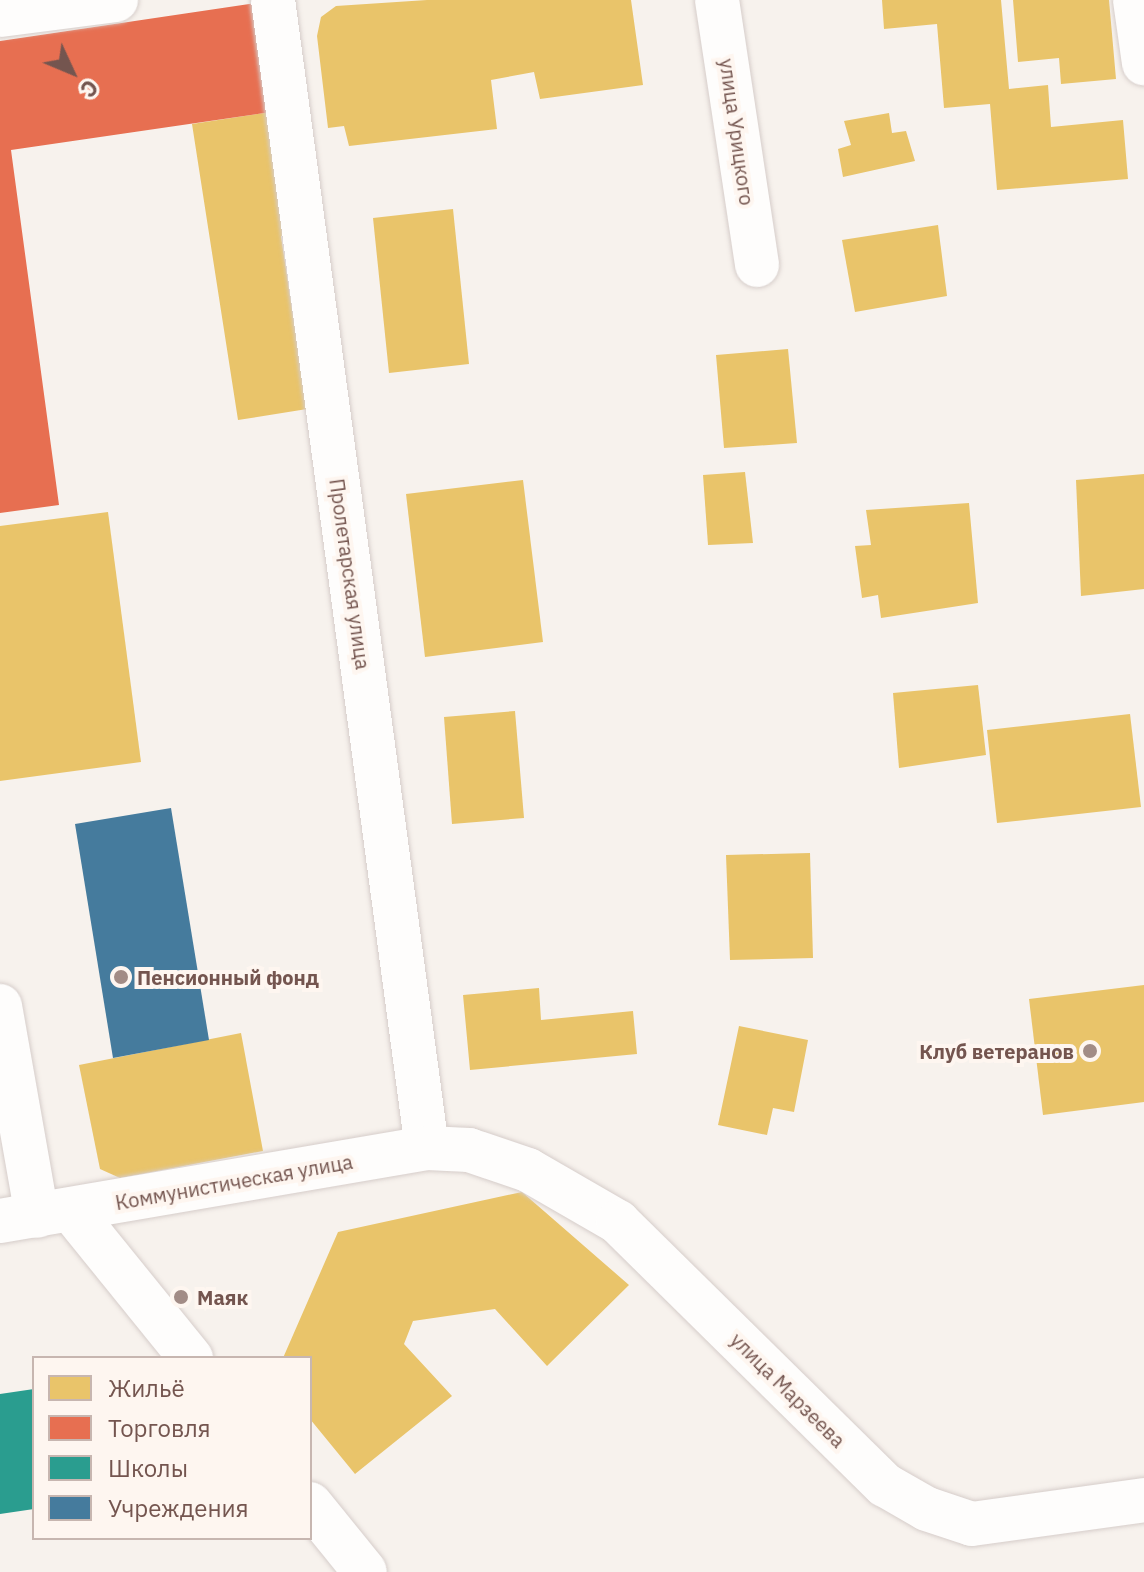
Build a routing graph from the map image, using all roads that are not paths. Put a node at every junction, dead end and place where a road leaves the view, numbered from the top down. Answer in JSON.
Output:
{"nodes":[{"id":1,"x":116,"y":0,"type":"edge"},
{"id":2,"x":273,"y":0,"type":"edge"},
{"id":3,"x":717,"y":0,"type":"edge"},
{"id":4,"x":1135,"y":0,"type":"edge"},
{"id":5,"x":0,"y":15,"type":"edge"},
{"id":6,"x":1144,"y":63,"type":"edge"},
{"id":7,"x":757,"y":265,"type":"dead end"},
{"id":8,"x":0,"y":1006,"type":"edge"},
{"id":9,"x":448,"y":1149,"type":"junction"},
{"id":10,"x":36,"y":1215,"type":"edge"},
{"id":11,"x":189,"y":1356,"type":"edge"},
{"id":12,"x":1144,"y":1500,"type":"edge"},
{"id":13,"x":312,"y":1506,"type":"edge"},
{"id":14,"x":365,"y":1572,"type":"edge"}],
"edges":[{"from":1,"to":5,"type":"street"},
{"from":2,"to":9,"type":"street","name":"Пролетарская улица"},
{"from":3,"to":7,"type":"street","name":"улица Урицкого"},
{"from":4,"to":6,"type":"street"},
{"from":8,"to":10,"type":"street"},
{"from":9,"to":10,"type":"street","name":"Коммунистическая улица"},
{"from":9,"to":12,"type":"street","name":"улица Марзеева"},
{"from":10,"to":11,"type":"street"},
{"from":13,"to":14,"type":"street"}]}
